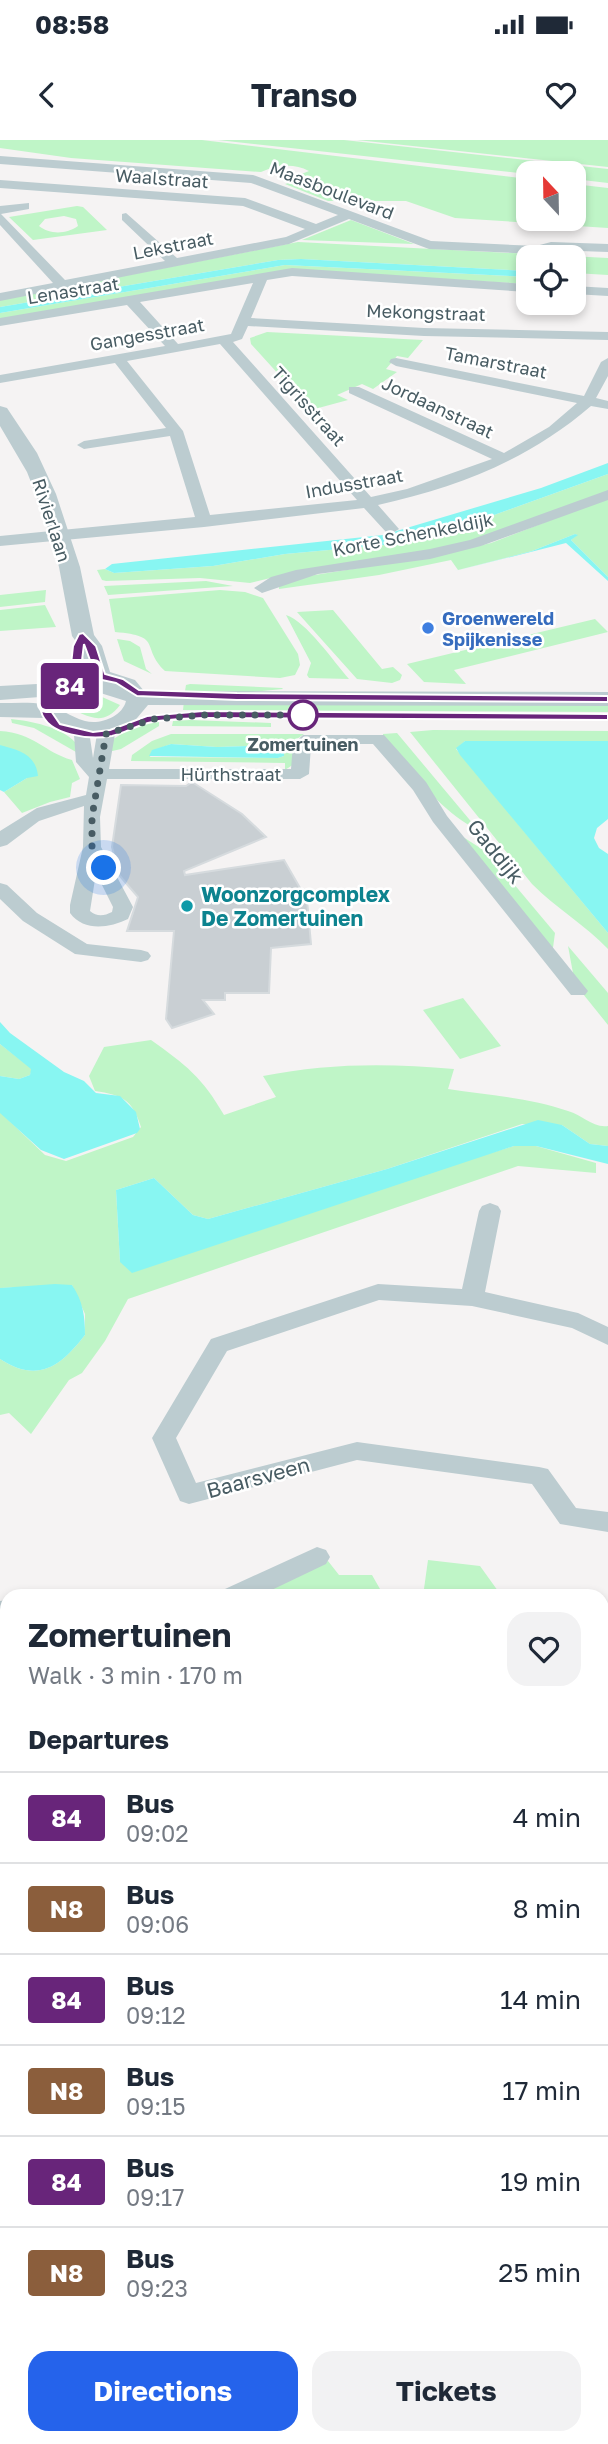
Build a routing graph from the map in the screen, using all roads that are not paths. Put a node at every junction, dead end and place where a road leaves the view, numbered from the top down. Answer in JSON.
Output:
{"nodes":[{"id":1,"x":0,"y":160,"type":"edge"},
{"id":2,"x":0,"y":184,"type":"edge"},
{"id":3,"x":25,"y":206,"type":"dead end"},
{"id":4,"x":0,"y":210,"type":"edge"},
{"id":5,"x":349,"y":215,"type":"junction"},
{"id":6,"x":0,"y":218,"type":"edge"},
{"id":7,"x":126,"y":218,"type":"dead end"},
{"id":8,"x":317,"y":229,"type":"junction"},
{"id":9,"x":608,"y":248,"type":"edge"},
{"id":10,"x":175,"y":263,"type":"junction"},
{"id":11,"x":262,"y":277,"type":"junction"},
{"id":12,"x":62,"y":285,"type":"junction"},
{"id":13,"x":516,"y":287,"type":"edge"},
{"id":14,"x":586,"y":291,"type":"edge"},
{"id":15,"x":608,"y":292,"type":"edge"},
{"id":16,"x":0,"y":297,"type":"edge"},
{"id":17,"x":130,"y":300,"type":"junction"},
{"id":18,"x":0,"y":322,"type":"edge"},
{"id":19,"x":243,"y":322,"type":"junction"},
{"id":20,"x":608,"y":336,"type":"edge"},
{"id":21,"x":224,"y":340,"type":"junction"},
{"id":22,"x":174,"y":348,"type":"junction"},
{"id":23,"x":118,"y":358,"type":"junction"},
{"id":24,"x":396,"y":362,"type":"dead end"},
{"id":25,"x":608,"y":362,"type":"edge"},
{"id":26,"x":0,"y":379,"type":"edge"},
{"id":27,"x":354,"y":390,"type":"dead end"},
{"id":28,"x":588,"y":401,"type":"junction"},
{"id":29,"x":608,"y":405,"type":"edge"},
{"id":30,"x":0,"y":412,"type":"edge"},
{"id":31,"x":176,"y":431,"type":"junction"},
{"id":32,"x":84,"y":445,"type":"dead end"},
{"id":33,"x":505,"y":459,"type":"junction"},
{"id":34,"x":608,"y":495,"type":"edge"},
{"id":35,"x":370,"y":503,"type":"junction"},
{"id":36,"x":204,"y":522,"type":"junction"},
{"id":37,"x":391,"y":529,"type":"dead end"},
{"id":38,"x":59,"y":535,"type":"junction"},
{"id":39,"x":0,"y":541,"type":"edge"},
{"id":40,"x":262,"y":588,"type":"dead end"},
{"id":41,"x":83,"y":636,"type":"junction"},
{"id":42,"x":100,"y":676,"type":"junction"},
{"id":43,"x":75,"y":681,"type":"junction"},
{"id":44,"x":0,"y":695,"type":"edge"},
{"id":45,"x":608,"y":699,"type":"edge"},
{"id":46,"x":50,"y":704,"type":"junction"},
{"id":47,"x":137,"y":707,"type":"junction"},
{"id":48,"x":0,"y":710,"type":"edge"},
{"id":49,"x":0,"y":716,"type":"edge"},
{"id":50,"x":608,"y":717,"type":"edge"},
{"id":51,"x":99,"y":732,"type":"junction"},
{"id":52,"x":378,"y":739,"type":"joint"},
{"id":53,"x":97,"y":774,"type":"junction"},
{"id":54,"x":95,"y":799,"type":"junction"},
{"id":55,"x":0,"y":841,"type":"edge"},
{"id":56,"x":92,"y":847,"type":"dead end"},
{"id":57,"x":0,"y":889,"type":"edge"},
{"id":58,"x":141,"y":956,"type":"dead end"},
{"id":59,"x":578,"y":991,"type":"dead end"},
{"id":60,"x":490,"y":1211,"type":"dead end"},
{"id":61,"x":472,"y":1298,"type":"junction"},
{"id":62,"x":608,"y":1338,"type":"edge"},
{"id":63,"x":608,"y":1522,"type":"edge"},
{"id":64,"x":317,"y":1557,"type":"dead end"},
{"id":65,"x":249,"y":1589,"type":"edge"}],
"edges":[{"from":1,"to":5,"type":"street","name":"Maasboulevard"},
{"from":2,"to":8,"type":"street","name":"Waalstraat"},
{"from":3,"to":4,"type":"street"},
{"from":5,"to":8,"type":"street","name":"Lekstraat"},
{"from":5,"to":9,"type":"street","name":"Maasboulevard"},
{"from":6,"to":12,"type":"street"},
{"from":7,"to":10,"type":"street"},
{"from":8,"to":10,"type":"street","name":"Lekstraat"},
{"from":10,"to":12,"type":"street","name":"Lekstraat"},
{"from":11,"to":13,"type":"street","name":"Gangesstraat"},
{"from":11,"to":17,"type":"street","name":"Gangesstraat"},
{"from":11,"to":19,"type":"street","name":"Gangesstraat"},
{"from":12,"to":16,"type":"street","name":"Lekstraat"},
{"from":14,"to":15,"type":"street"},
{"from":17,"to":18,"type":"street","name":"Lenastraat"},
{"from":17,"to":22,"type":"street","name":"Lenastraat"},
{"from":19,"to":20,"type":"street","name":"Mekongstraat"},
{"from":19,"to":21,"type":"street","name":"Gangesstraat"},
{"from":21,"to":22,"type":"street","name":"Gangesstraat"},
{"from":21,"to":35,"type":"street","name":"Tigrisstraat"},
{"from":22,"to":23,"type":"street","name":"Gangesstraat"},
{"from":23,"to":26,"type":"street","name":"Gangesstraat"},
{"from":23,"to":31,"type":"street"},
{"from":24,"to":28,"type":"street","name":"Tamarstraat"},
{"from":25,"to":28,"type":"street","name":"Indusstraat"},
{"from":27,"to":33,"type":"street","name":"Jordaanstraat"},
{"from":28,"to":29,"type":"street"},
{"from":28,"to":33,"type":"street","name":"Indusstraat"},
{"from":30,"to":38,"type":"street","name":"Rivierlaan"},
{"from":31,"to":32,"type":"street"},
{"from":31,"to":36,"type":"street"},
{"from":33,"to":35,"type":"street","name":"Indusstraat"},
{"from":34,"to":40,"type":"street","name":"Korte Schenkeldijk"},
{"from":35,"to":36,"type":"street","name":"Indusstraat"},
{"from":35,"to":37,"type":"street","name":"Tigrisstraat"},
{"from":36,"to":38,"type":"street","name":"Indusstraat"},
{"from":38,"to":39,"type":"street","name":"Indusstraat"},
{"from":38,"to":41,"type":"street","name":"Rivierlaan"},
{"from":41,"to":42,"type":"street","name":"Rivierlaan"},
{"from":41,"to":43,"type":"street","name":"Rivierlaan"},
{"from":42,"to":43,"type":"street"},
{"from":42,"to":47,"type":"street"},
{"from":43,"to":46,"type":"street"},
{"from":43,"to":47,"type":"street"},
{"from":44,"to":46,"type":"street"},
{"from":45,"to":47,"type":"street"},
{"from":46,"to":48,"type":"street"},
{"from":46,"to":49,"type":"street"},
{"from":46,"to":51,"type":"street"},
{"from":47,"to":50,"type":"street"},
{"from":47,"to":51,"type":"street"},
{"from":51,"to":53,"type":"street"},
{"from":52,"to":53,"type":"street","name":"Hürthstraat"},
{"from":52,"to":59,"type":"street","name":"Gaddijk"},
{"from":53,"to":54,"type":"street"},
{"from":54,"to":55,"type":"street"},
{"from":54,"to":56,"type":"street"},
{"from":57,"to":58,"type":"street"},
{"from":60,"to":61,"type":"street"},
{"from":61,"to":62,"type":"street","name":"Baarsveen"},
{"from":61,"to":63,"type":"street","name":"Baarsveen"},
{"from":64,"to":65,"type":"street"}]}
